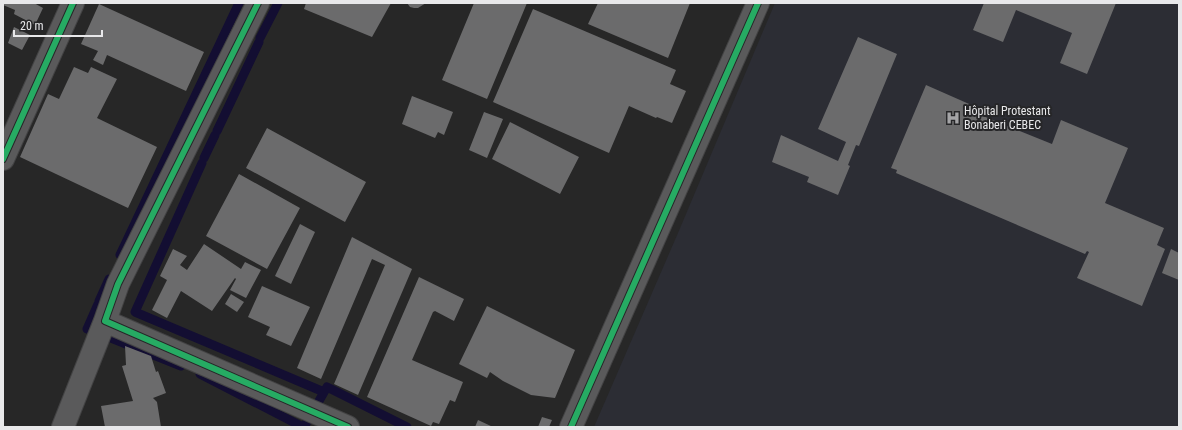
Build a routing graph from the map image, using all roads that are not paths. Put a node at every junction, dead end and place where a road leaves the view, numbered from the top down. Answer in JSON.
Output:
{"nodes":[{"id":1,"x":73,"y":3,"type":"edge"},
{"id":2,"x":258,"y":3,"type":"edge"},
{"id":3,"x":758,"y":3,"type":"edge"},
{"id":4,"x":3,"y":159,"type":"edge"},
{"id":5,"x":105,"y":321,"type":"junction"},
{"id":6,"x":63,"y":427,"type":"edge"},
{"id":7,"x":348,"y":427,"type":"edge"},
{"id":8,"x":571,"y":427,"type":"edge"}],
"edges":[{"from":1,"to":4,"type":"street"},
{"from":2,"to":5,"type":"street"},
{"from":3,"to":8,"type":"street"},
{"from":5,"to":6,"type":"street"},
{"from":5,"to":7,"type":"street"}]}
